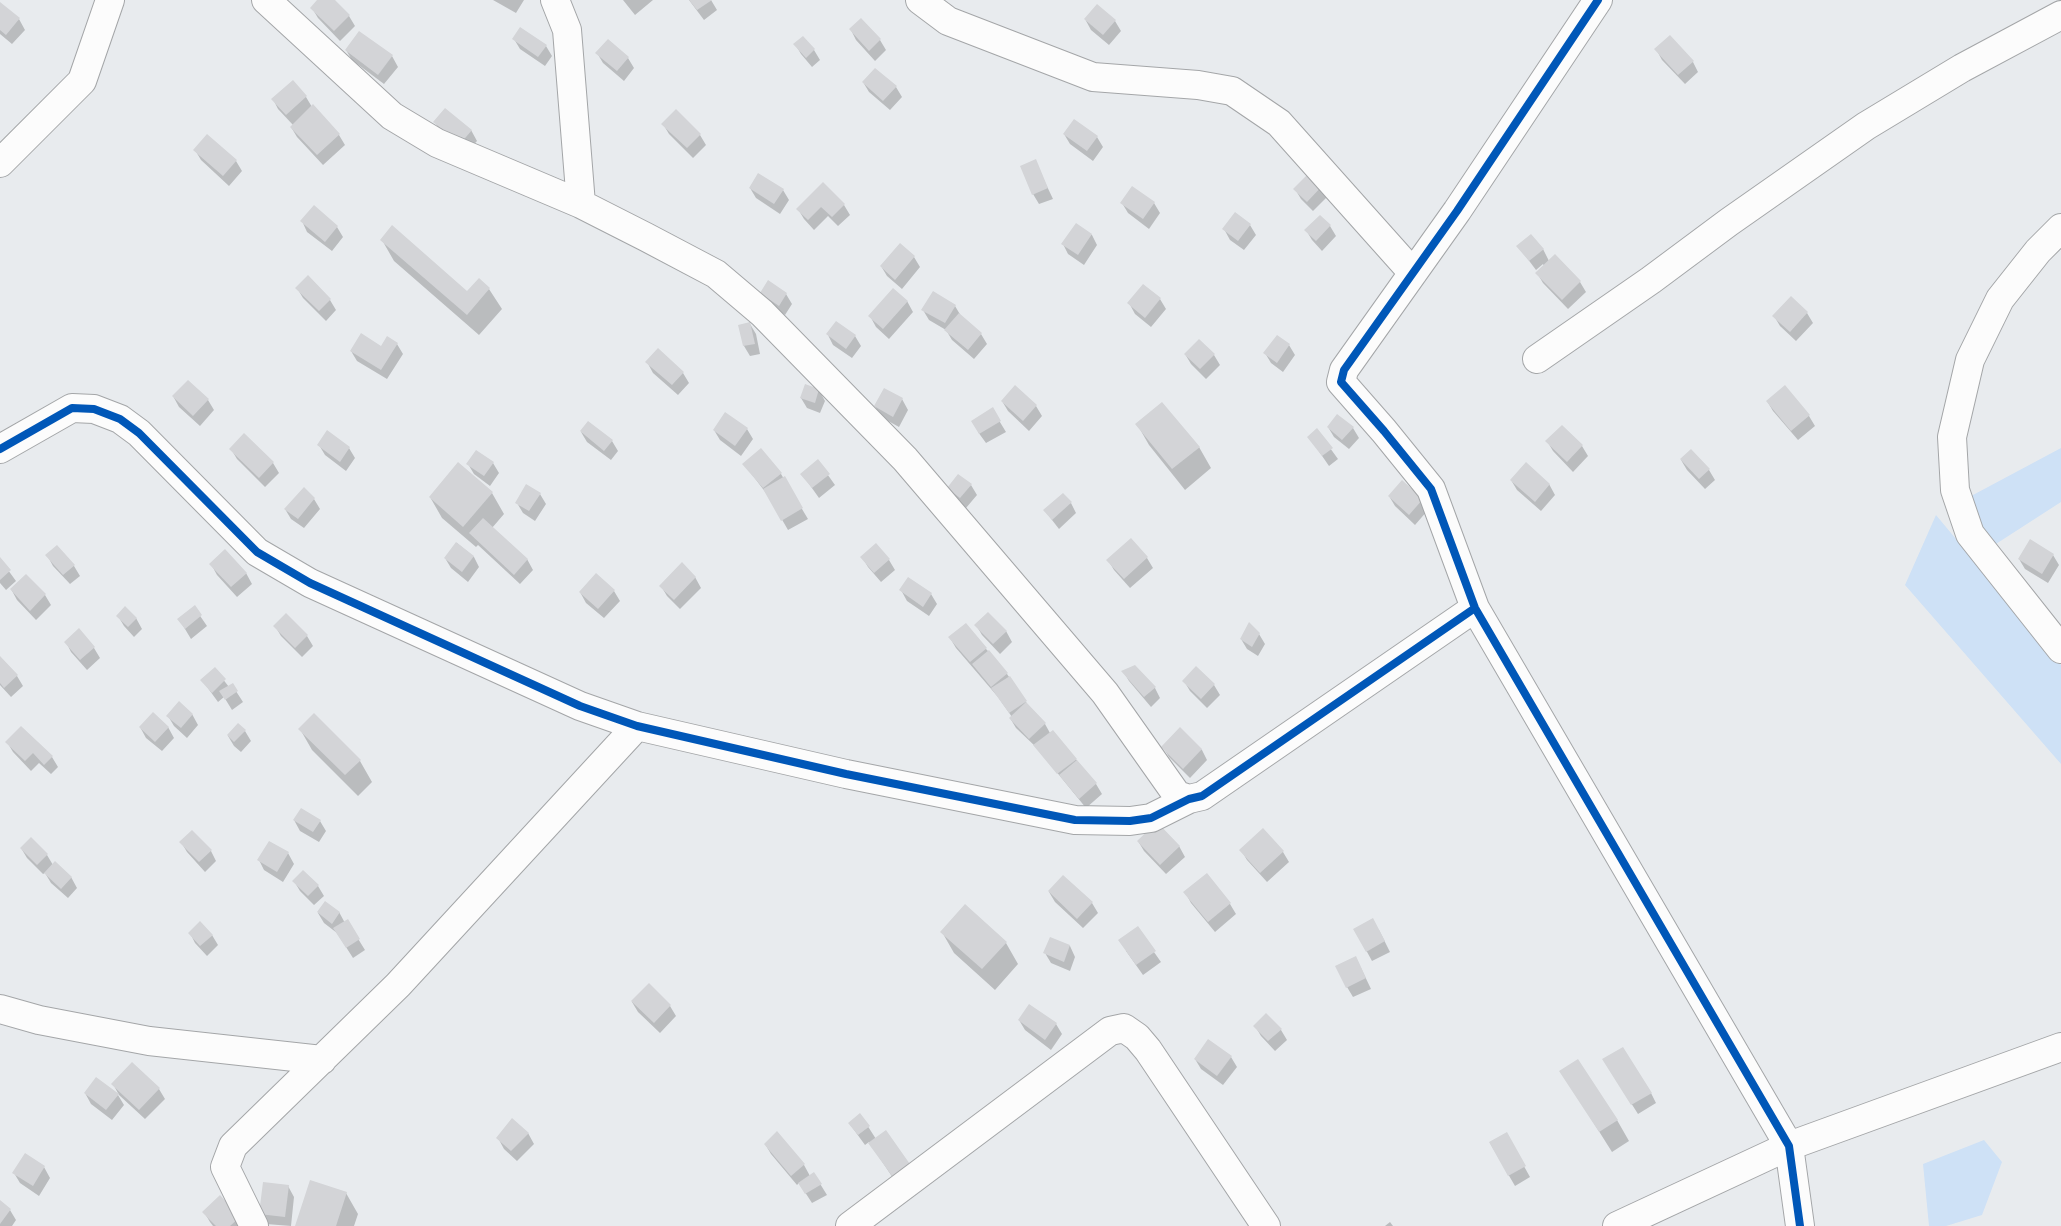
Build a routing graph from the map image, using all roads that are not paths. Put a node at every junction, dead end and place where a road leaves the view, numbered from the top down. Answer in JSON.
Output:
{"nodes":[{"id":1,"x":110,"y":0,"type":"edge"},
{"id":2,"x":266,"y":0,"type":"edge"},
{"id":3,"x":555,"y":0,"type":"edge"},
{"id":4,"x":920,"y":0,"type":"edge"},
{"id":5,"x":1598,"y":0,"type":"edge"},
{"id":6,"x":2061,"y":15,"type":"edge"},
{"id":7,"x":0,"y":163,"type":"edge"},
{"id":8,"x":581,"y":204,"type":"junction"},
{"id":9,"x":2061,"y":228,"type":"edge"},
{"id":10,"x":1413,"y":273,"type":"junction"},
{"id":11,"x":1537,"y":359,"type":"dead end"},
{"id":12,"x":0,"y":449,"type":"edge"},
{"id":13,"x":1475,"y":608,"type":"junction"},
{"id":14,"x":2061,"y":649,"type":"edge"},
{"id":15,"x":637,"y":726,"type":"junction"},
{"id":16,"x":1189,"y":799,"type":"junction"},
{"id":17,"x":0,"y":1009,"type":"edge"},
{"id":18,"x":2061,"y":1046,"type":"edge"},
{"id":19,"x":322,"y":1060,"type":"junction"},
{"id":20,"x":1789,"y":1146,"type":"junction"},
{"id":21,"x":254,"y":1226,"type":"edge"},
{"id":22,"x":850,"y":1226,"type":"edge"},
{"id":23,"x":1266,"y":1226,"type":"edge"},
{"id":24,"x":1617,"y":1226,"type":"edge"},
{"id":25,"x":1800,"y":1226,"type":"edge"}],
"edges":[{"from":1,"to":7,"type":"street"},
{"from":2,"to":8,"type":"street"},
{"from":3,"to":8,"type":"street"},
{"from":4,"to":10,"type":"street"},
{"from":5,"to":10,"type":"street"},
{"from":6,"to":11,"type":"street"},
{"from":8,"to":16,"type":"street"},
{"from":9,"to":14,"type":"street"},
{"from":10,"to":13,"type":"street"},
{"from":12,"to":15,"type":"street"},
{"from":13,"to":16,"type":"street"},
{"from":13,"to":20,"type":"street"},
{"from":15,"to":16,"type":"street"},
{"from":15,"to":19,"type":"street"},
{"from":17,"to":19,"type":"street"},
{"from":18,"to":20,"type":"street"},
{"from":19,"to":21,"type":"street"},
{"from":20,"to":24,"type":"street"},
{"from":20,"to":25,"type":"street"},
{"from":22,"to":23,"type":"street"}]}
